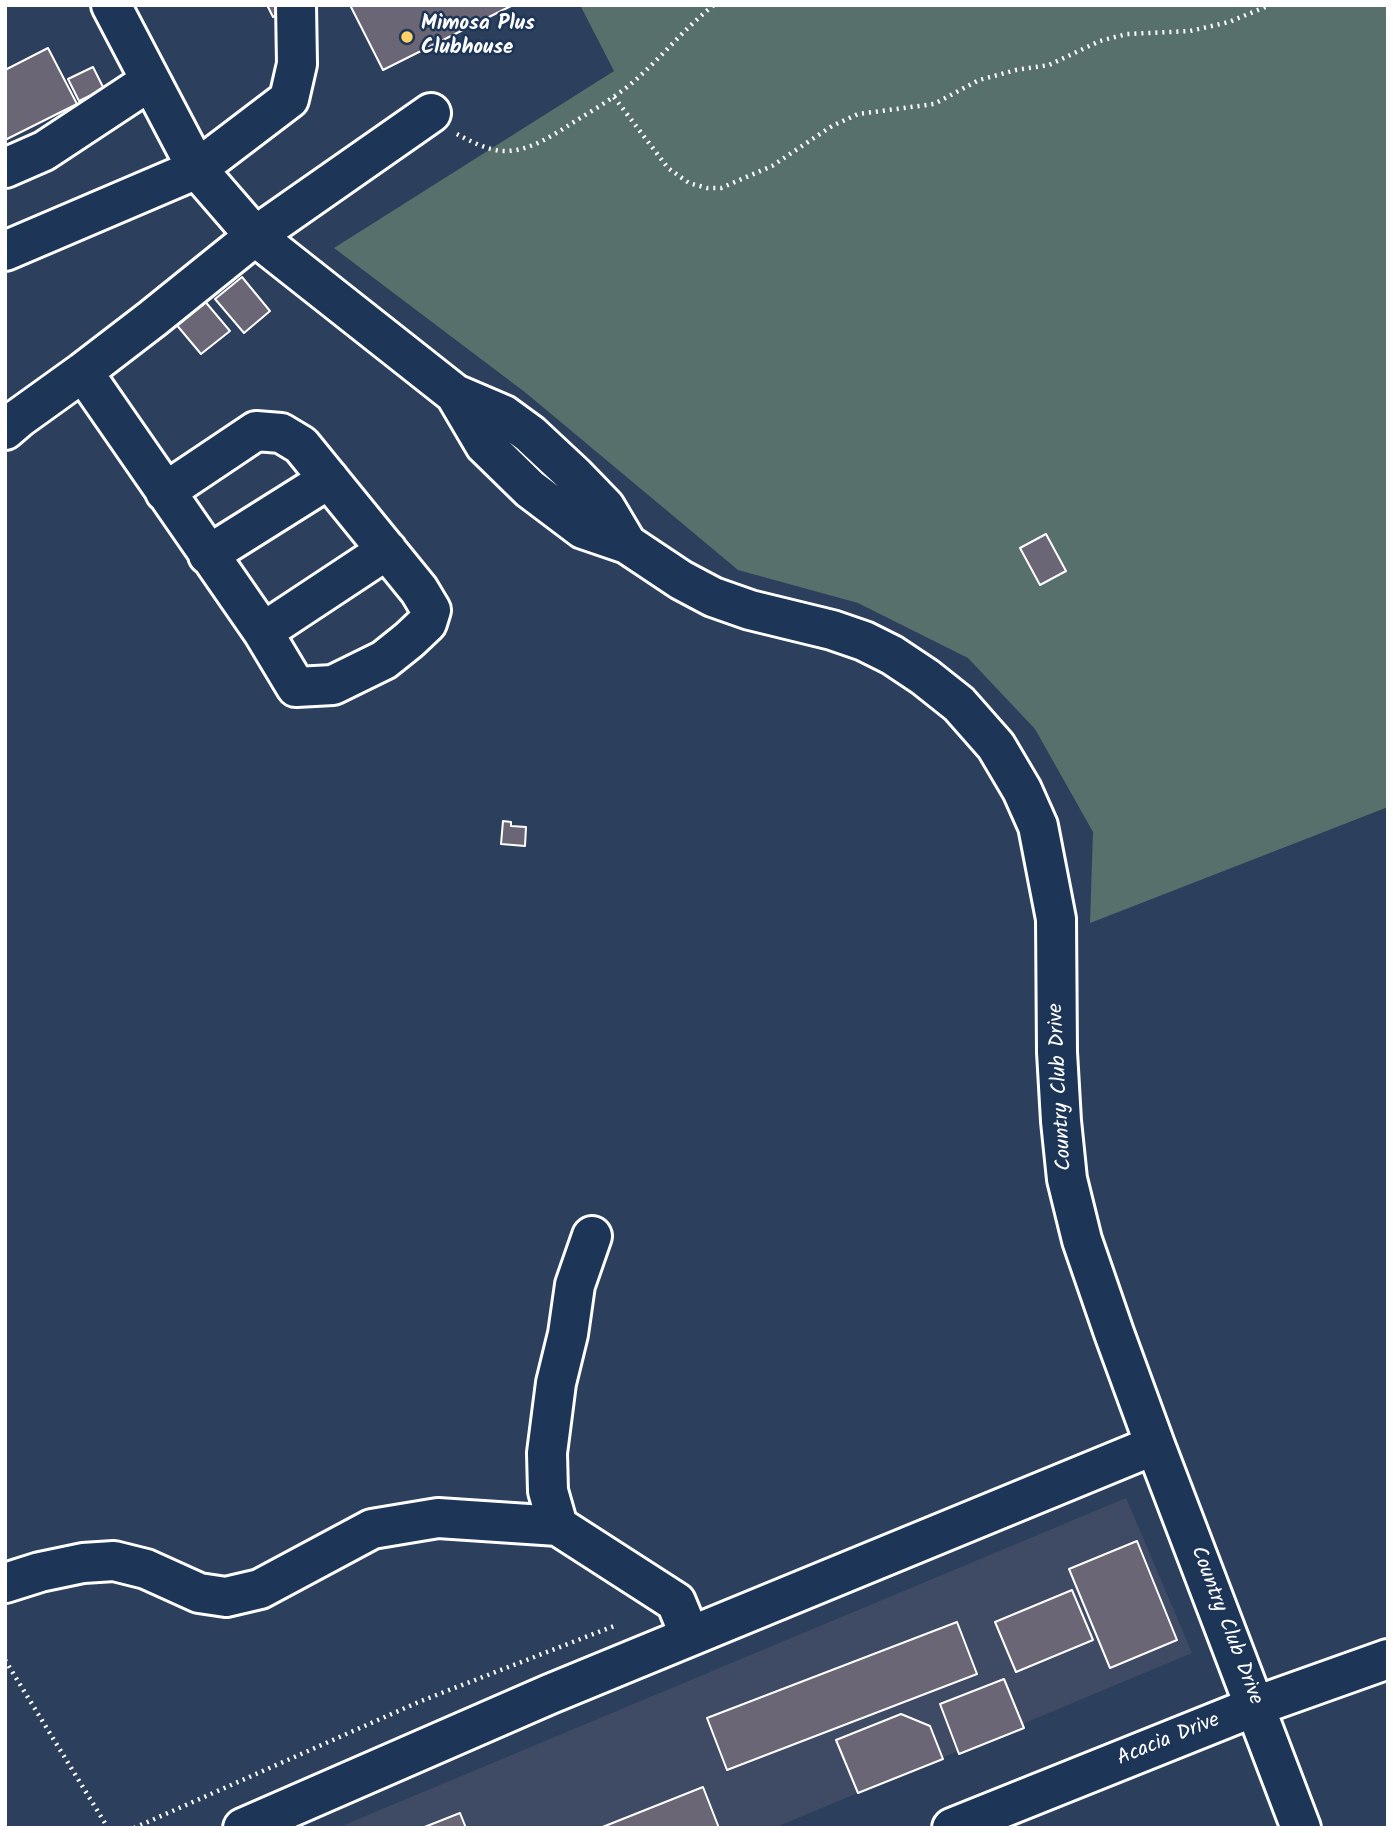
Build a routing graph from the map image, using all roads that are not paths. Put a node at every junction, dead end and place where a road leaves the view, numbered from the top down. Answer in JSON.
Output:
{"nodes":[{"id":1,"x":111,"y":5,"type":"edge"},
{"id":2,"x":296,"y":5,"type":"edge"},
{"id":3,"x":150,"y":81,"type":"junction"},
{"id":4,"x":431,"y":113,"type":"road end"},
{"id":5,"x":5,"y":168,"type":"edge"},
{"id":6,"x":197,"y":169,"type":"junction"},
{"id":7,"x":255,"y":236,"type":"junction"},
{"id":8,"x":5,"y":251,"type":"edge"},
{"id":9,"x":83,"y":372,"type":"junction"},
{"id":10,"x":10,"y":417,"type":"edge"},
{"id":11,"x":329,"y":479,"type":"junction"},
{"id":12,"x":165,"y":492,"type":"junction"},
{"id":13,"x":387,"y":550,"type":"junction"},
{"id":14,"x":208,"y":555,"type":"junction"},
{"id":15,"x":263,"y":632,"type":"junction"},
{"id":16,"x":592,"y":1236,"type":"dead end"},
{"id":17,"x":1155,"y":1445,"type":"junction"},
{"id":18,"x":558,"y":1526,"type":"junction"},
{"id":19,"x":5,"y":1583,"type":"edge"},
{"id":20,"x":690,"y":1636,"type":"junction"},
{"id":21,"x":1388,"y":1659,"type":"edge"},
{"id":22,"x":1255,"y":1706,"type":"junction"},
{"id":23,"x":243,"y":1828,"type":"edge"},
{"id":24,"x":952,"y":1828,"type":"edge"},
{"id":25,"x":1301,"y":1828,"type":"edge"}],
"edges":[{"from":1,"to":3,"type":"street"},
{"from":2,"to":6,"type":"street"},
{"from":3,"to":5,"type":"street"},
{"from":3,"to":6,"type":"street"},
{"from":4,"to":7,"type":"street"},
{"from":6,"to":7,"type":"street"},
{"from":6,"to":8,"type":"street"},
{"from":7,"to":9,"type":"street"},
{"from":7,"to":17,"type":"street","name":"Country Club Drive"},
{"from":9,"to":10,"type":"street"},
{"from":9,"to":12,"type":"street"},
{"from":11,"to":12,"type":"street"},
{"from":11,"to":13,"type":"street"},
{"from":11,"to":14,"type":"street"},
{"from":12,"to":14,"type":"street"},
{"from":13,"to":15,"type":"street"},
{"from":13,"to":15,"type":"street"},
{"from":14,"to":15,"type":"street"},
{"from":16,"to":18,"type":"street"},
{"from":17,"to":20,"type":"street"},
{"from":17,"to":22,"type":"street","name":"Country Club Drive"},
{"from":18,"to":19,"type":"street"},
{"from":18,"to":20,"type":"street"},
{"from":20,"to":23,"type":"street"},
{"from":21,"to":22,"type":"street","name":"Acacia Drive"},
{"from":22,"to":24,"type":"street","name":"Acacia Drive"},
{"from":22,"to":25,"type":"street","name":"Country Club Drive"}]}
